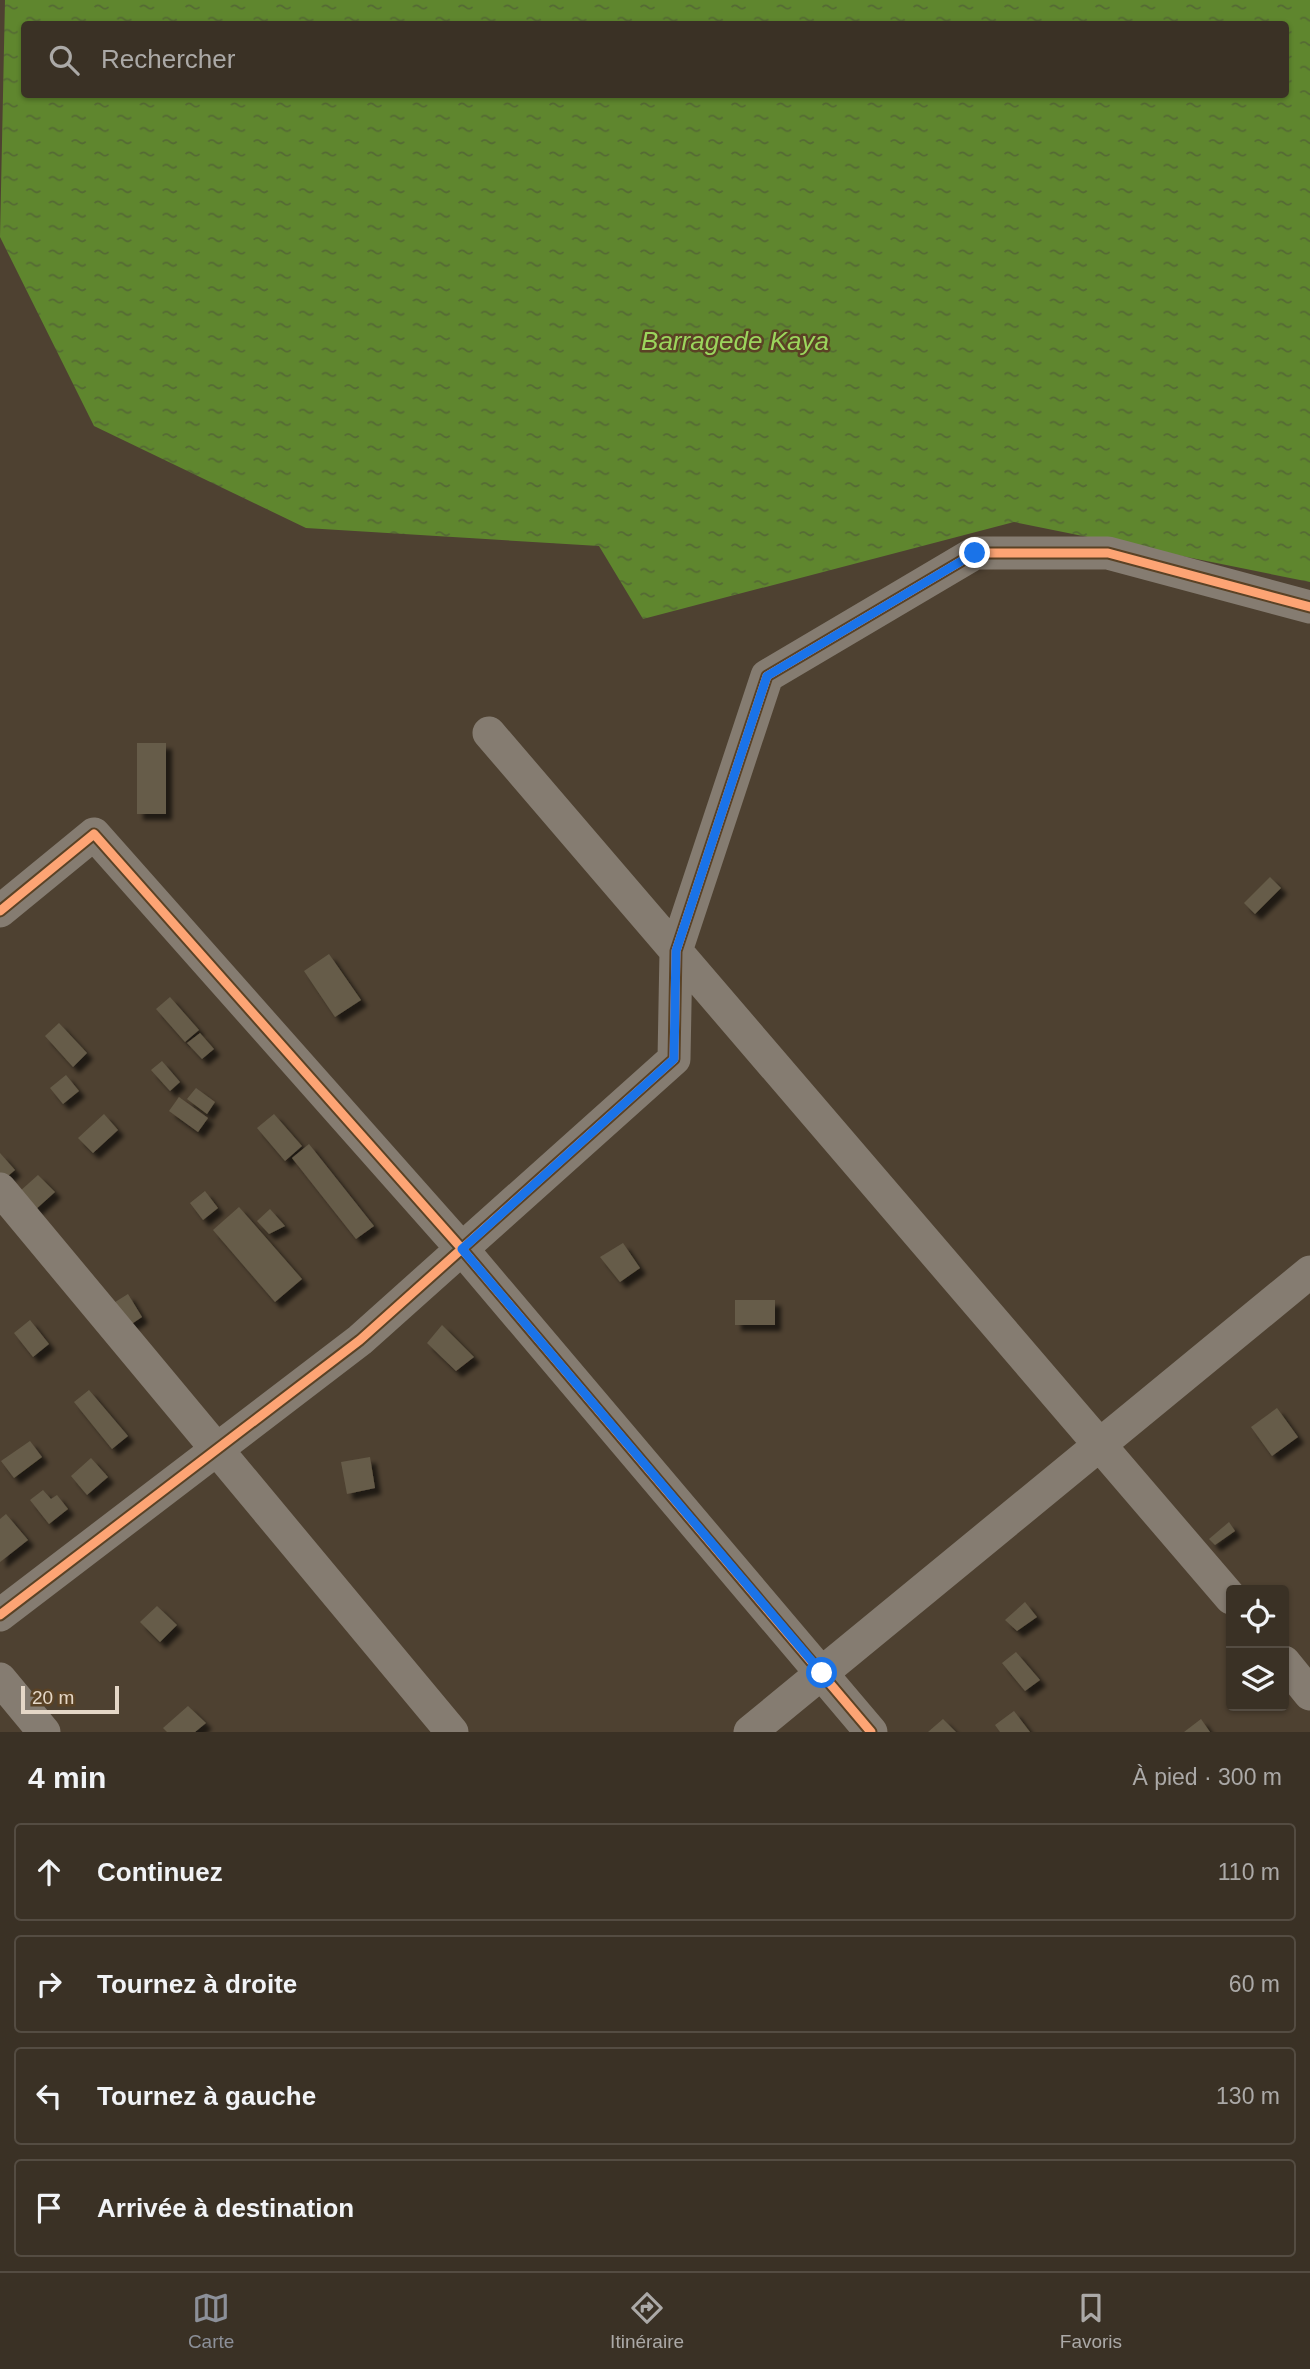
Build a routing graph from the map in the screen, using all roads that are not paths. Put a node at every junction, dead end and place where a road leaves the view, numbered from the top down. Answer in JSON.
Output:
{"nodes":[{"id":1,"x":1310,"y":607,"type":"edge"},
{"id":2,"x":489,"y":733,"type":"dead end"},
{"id":3,"x":0,"y":911,"type":"edge"},
{"id":4,"x":676,"y":951,"type":"junction"},
{"id":5,"x":0,"y":1189,"type":"edge"},
{"id":6,"x":462,"y":1249,"type":"junction"},
{"id":7,"x":1310,"y":1272,"type":"edge"},
{"id":8,"x":1101,"y":1445,"type":"junction"},
{"id":9,"x":217,"y":1450,"type":"junction"},
{"id":10,"x":1226,"y":1592,"type":"edge"},
{"id":11,"x":0,"y":1615,"type":"edge"},
{"id":12,"x":1289,"y":1668,"type":"edge"},
{"id":13,"x":822,"y":1673,"type":"junction"},
{"id":14,"x":0,"y":1679,"type":"edge"},
{"id":15,"x":1310,"y":1694,"type":"edge"},
{"id":16,"x":44,"y":1732,"type":"edge"},
{"id":17,"x":452,"y":1732,"type":"edge"},
{"id":18,"x":750,"y":1732,"type":"edge"},
{"id":19,"x":871,"y":1732,"type":"edge"}],
"edges":[{"from":1,"to":4,"type":"street"},
{"from":2,"to":4,"type":"street"},
{"from":3,"to":6,"type":"street"},
{"from":4,"to":6,"type":"street"},
{"from":4,"to":8,"type":"street"},
{"from":5,"to":9,"type":"street"},
{"from":6,"to":9,"type":"street"},
{"from":6,"to":13,"type":"street"},
{"from":7,"to":8,"type":"street"},
{"from":8,"to":10,"type":"street"},
{"from":8,"to":13,"type":"street"},
{"from":9,"to":11,"type":"street"},
{"from":9,"to":17,"type":"street"},
{"from":12,"to":15,"type":"street"},
{"from":13,"to":18,"type":"street"},
{"from":13,"to":19,"type":"street"},
{"from":14,"to":16,"type":"street"}]}
